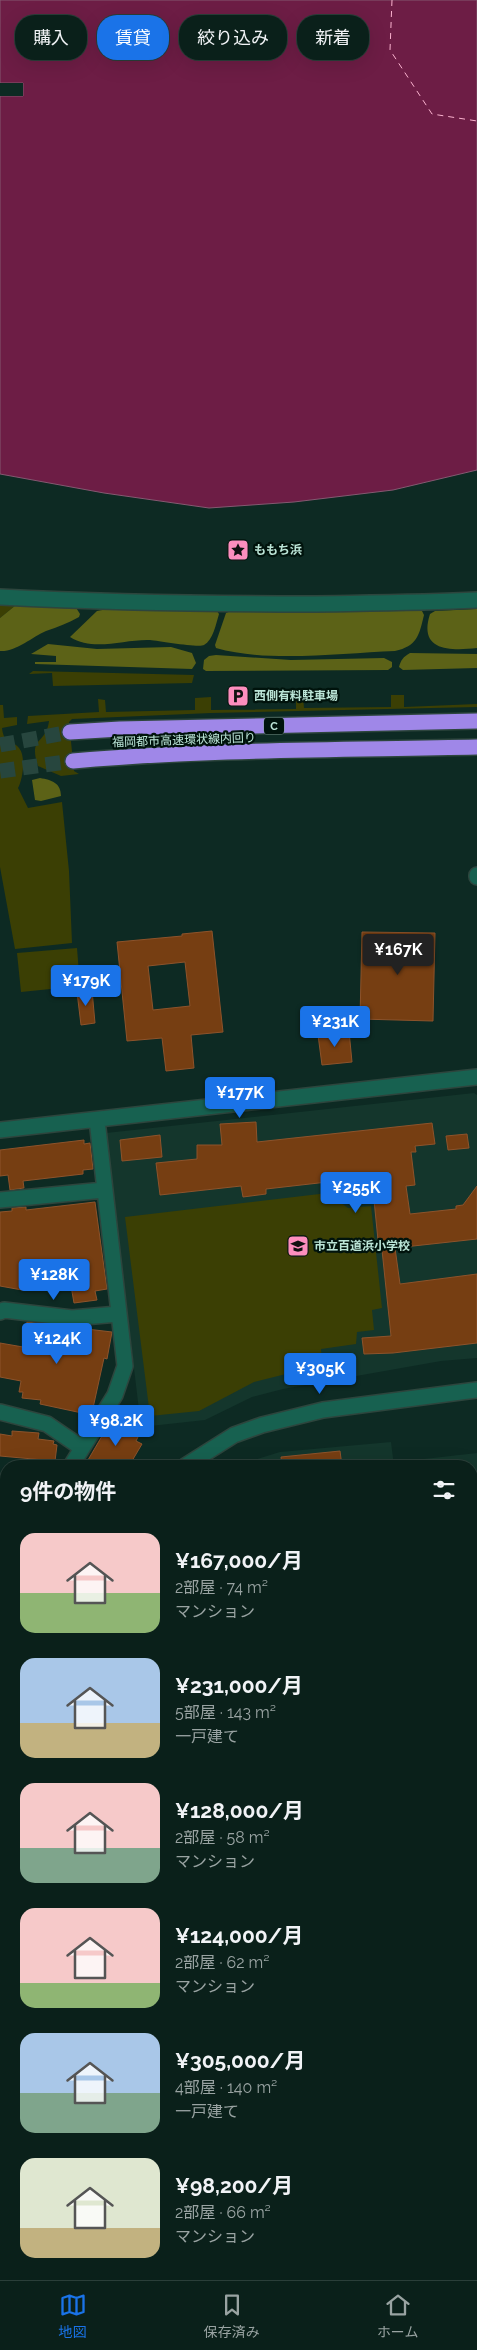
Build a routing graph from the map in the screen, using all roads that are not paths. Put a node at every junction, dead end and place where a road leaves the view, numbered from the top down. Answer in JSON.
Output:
{"nodes":[{"id":1,"x":0,"y":597,"type":"edge"},
{"id":2,"x":477,"y":600,"type":"edge"},
{"id":3,"x":477,"y":721,"type":"edge"},
{"id":4,"x":70,"y":732,"type":"tunnel mouth"},
{"id":5,"x":477,"y":747,"type":"edge"},
{"id":6,"x":72,"y":761,"type":"tunnel mouth"},
{"id":7,"x":477,"y":1077,"type":"edge"},
{"id":8,"x":97,"y":1120,"type":"junction"},
{"id":9,"x":0,"y":1130,"type":"edge"},
{"id":10,"x":104,"y":1190,"type":"junction"},
{"id":11,"x":0,"y":1200,"type":"edge"},
{"id":12,"x":0,"y":1312,"type":"edge"},
{"id":13,"x":118,"y":1314,"type":"junction"},
{"id":14,"x":477,"y":1390,"type":"edge"},
{"id":15,"x":0,"y":1412,"type":"edge"},
{"id":16,"x":82,"y":1448,"type":"junction"},
{"id":17,"x":75,"y":1460,"type":"edge"},
{"id":18,"x":194,"y":1460,"type":"edge"}],
"edges":[{"from":1,"to":2,"type":"street"},
{"from":3,"to":4,"type":"highway","number":"C"},
{"from":5,"to":6,"type":"highway","name":"福岡都市高速環状線内回り","number":"C"},
{"from":7,"to":8,"type":"street"},
{"from":8,"to":9,"type":"street"},
{"from":8,"to":10,"type":"street"},
{"from":10,"to":11,"type":"street"},
{"from":10,"to":13,"type":"street"},
{"from":12,"to":13,"type":"street"},
{"from":13,"to":16,"type":"street"},
{"from":14,"to":18,"type":"street"},
{"from":15,"to":16,"type":"street"},
{"from":16,"to":17,"type":"street"}]}
